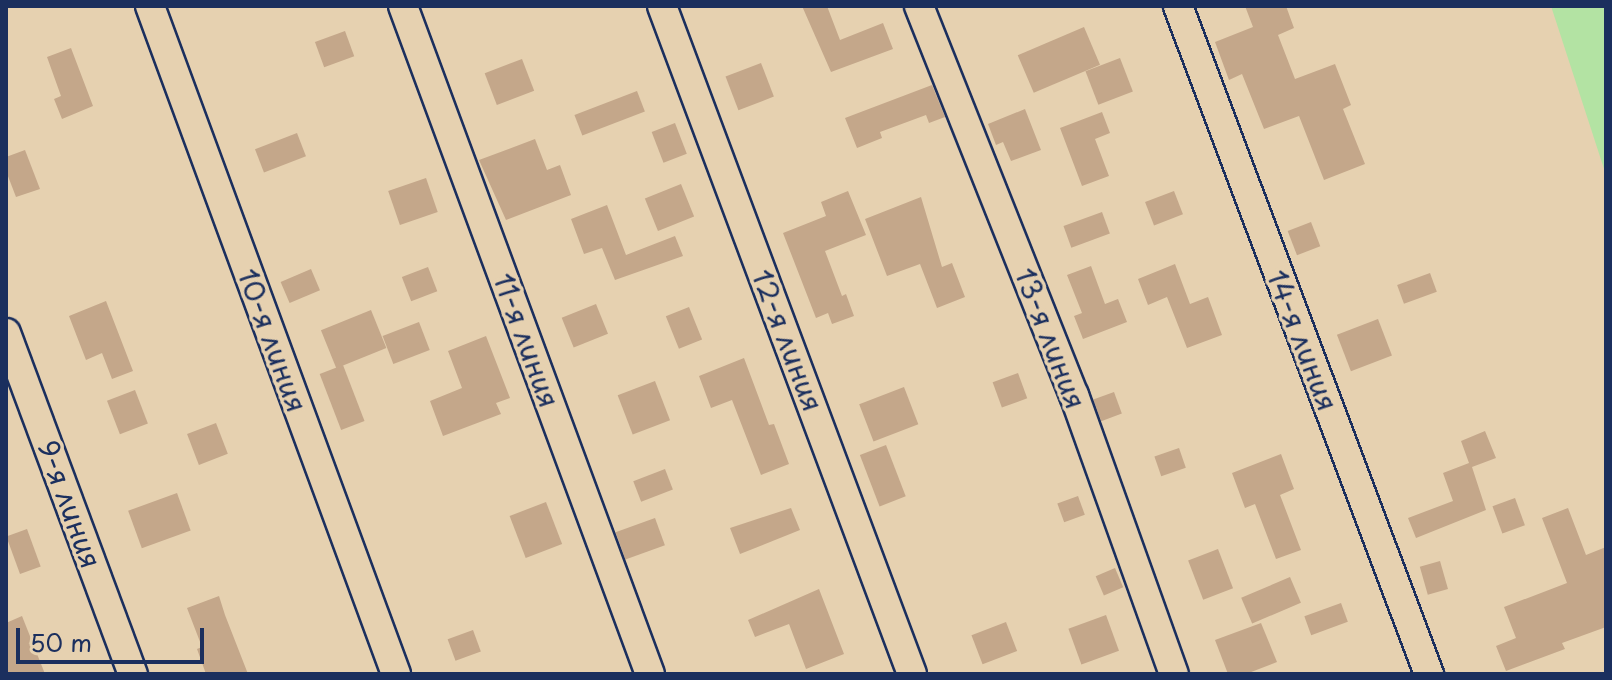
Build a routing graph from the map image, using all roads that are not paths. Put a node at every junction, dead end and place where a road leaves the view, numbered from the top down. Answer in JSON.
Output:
{"nodes":[{"id":1,"x":150,"y":6,"type":"edge"},
{"id":2,"x":403,"y":6,"type":"edge"},
{"id":3,"x":662,"y":6,"type":"edge"},
{"id":4,"x":919,"y":6,"type":"edge"},
{"id":5,"x":1178,"y":6,"type":"edge"},
{"id":6,"x":6,"y":333,"type":"edge"},
{"id":7,"x":133,"y":674,"type":"edge"},
{"id":8,"x":396,"y":674,"type":"edge"},
{"id":9,"x":650,"y":674,"type":"edge"},
{"id":10,"x":912,"y":674,"type":"edge"},
{"id":11,"x":1174,"y":674,"type":"edge"},
{"id":12,"x":1429,"y":674,"type":"edge"}],
"edges":[{"from":1,"to":8,"type":"street","name":"10-я линия"},
{"from":2,"to":9,"type":"street","name":"11-я линия"},
{"from":3,"to":10,"type":"street","name":"12-я линия"},
{"from":4,"to":11,"type":"street","name":"13-я линия"},
{"from":5,"to":12,"type":"street","name":"14-я линия"},
{"from":6,"to":7,"type":"street","name":"9-я линия"}]}
